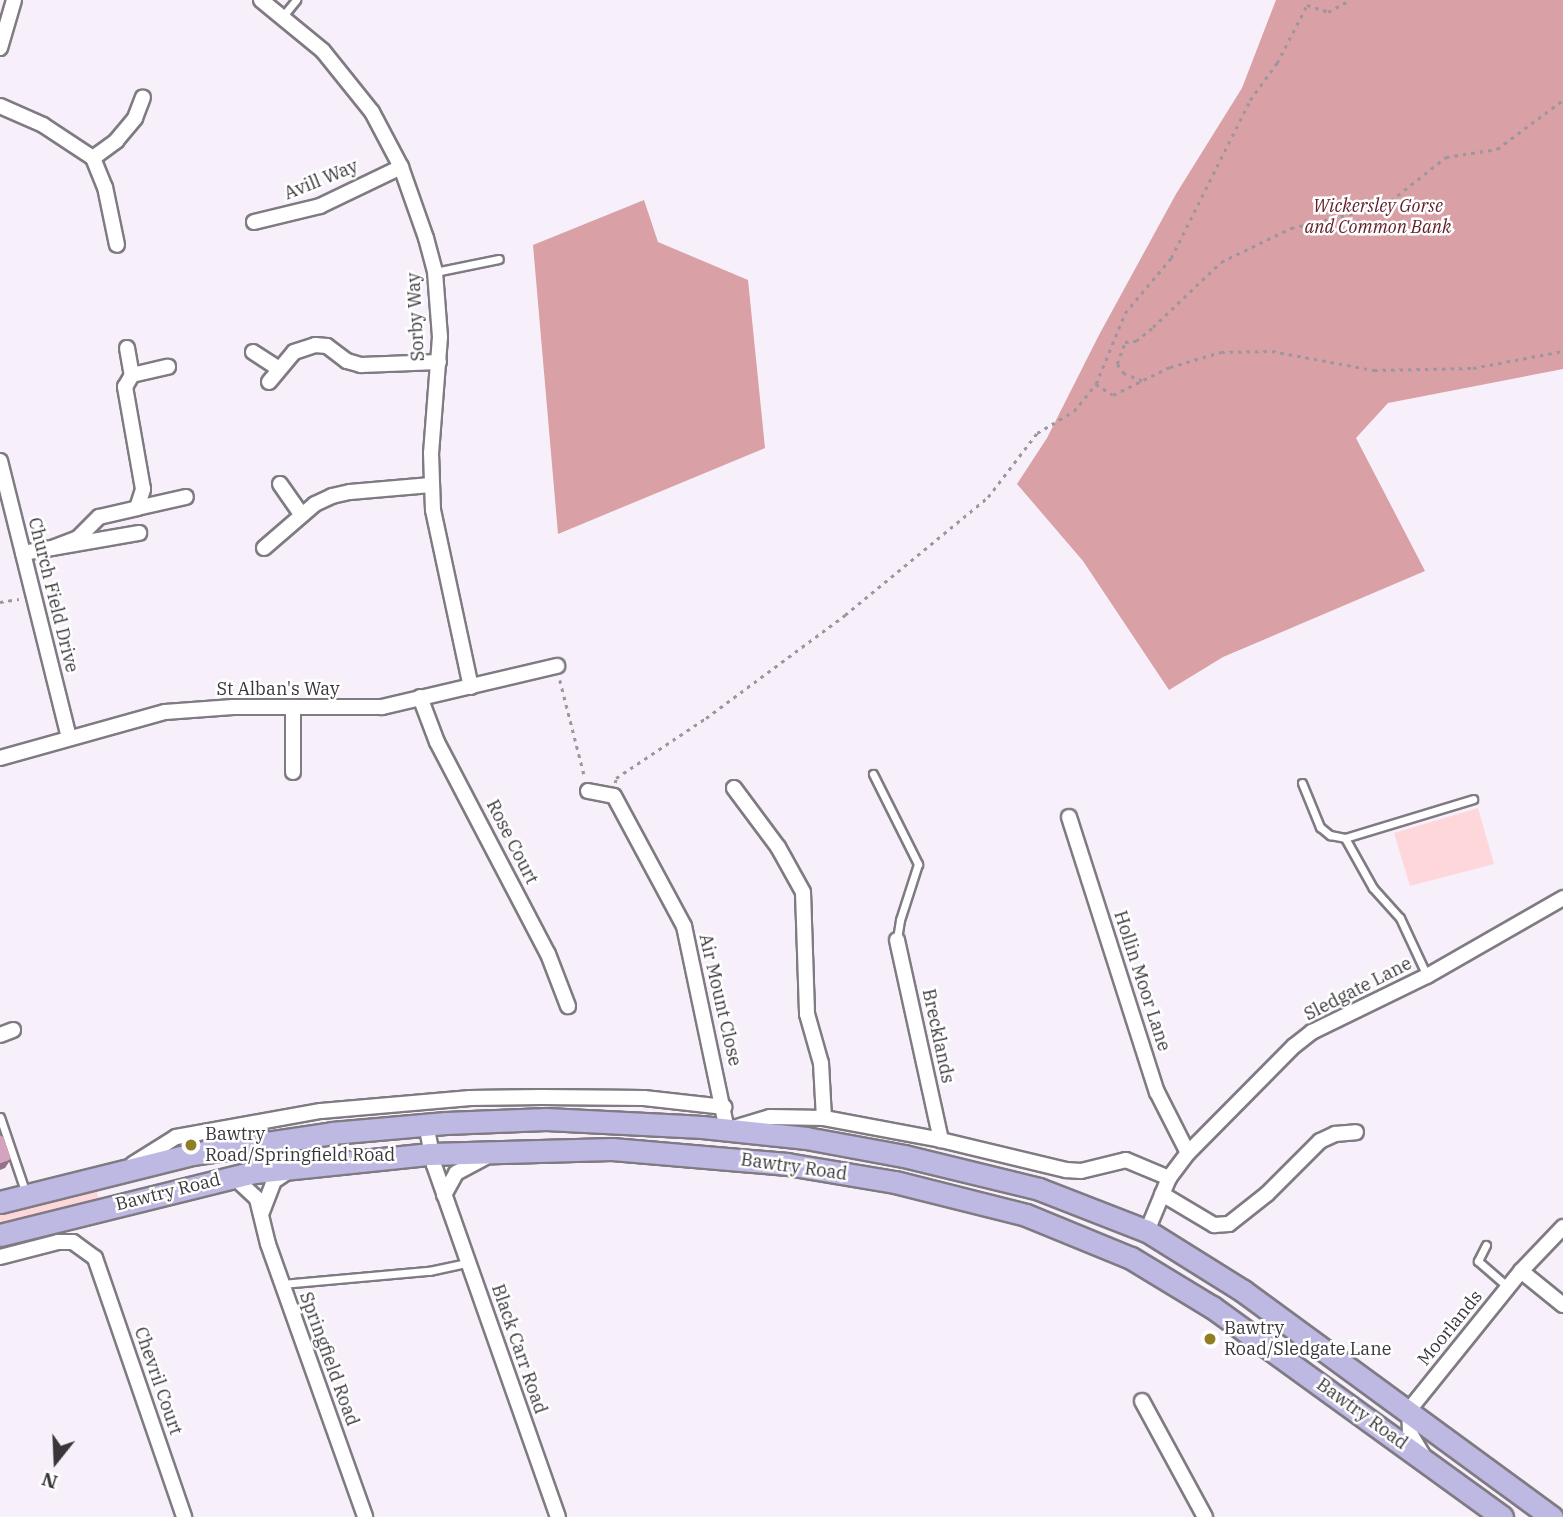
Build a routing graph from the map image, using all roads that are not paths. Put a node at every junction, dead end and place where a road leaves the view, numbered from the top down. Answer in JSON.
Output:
{"nodes":[{"id":1,"x":14,"y":0,"type":"edge"},
{"id":2,"x":261,"y":0,"type":"edge"},
{"id":3,"x":296,"y":0,"type":"edge"},
{"id":4,"x":283,"y":16,"type":"junction"},
{"id":5,"x":0,"y":48,"type":"edge"},
{"id":6,"x":143,"y":97,"type":"dead end"},
{"id":7,"x":0,"y":106,"type":"edge"},
{"id":8,"x":93,"y":158,"type":"junction"},
{"id":9,"x":401,"y":167,"type":"junction"},
{"id":10,"x":254,"y":222,"type":"dead end"},
{"id":11,"x":117,"y":245,"type":"dead end"},
{"id":12,"x":499,"y":259,"type":"dead end"},
{"id":13,"x":435,"y":272,"type":"junction"},
{"id":14,"x":127,"y":348,"type":"dead end"},
{"id":15,"x":253,"y":352,"type":"dead end"},
{"id":16,"x":439,"y":362,"type":"junction"},
{"id":17,"x":167,"y":367,"type":"dead end"},
{"id":18,"x":279,"y":369,"type":"junction"},
{"id":19,"x":132,"y":375,"type":"junction"},
{"id":20,"x":269,"y":382,"type":"dead end"},
{"id":21,"x":0,"y":461,"type":"edge"},
{"id":22,"x":280,"y":484,"type":"dead end"},
{"id":23,"x":431,"y":485,"type":"junction"},
{"id":24,"x":186,"y":497,"type":"dead end"},
{"id":25,"x":6,"y":508,"type":"edge"},
{"id":26,"x":137,"y":508,"type":"junction"},
{"id":27,"x":302,"y":515,"type":"junction"},
{"id":28,"x":139,"y":533,"type":"dead end"},
{"id":29,"x":52,"y":548,"type":"junction"},
{"id":30,"x":264,"y":548,"type":"dead end"},
{"id":31,"x":23,"y":553,"type":"junction"},
{"id":32,"x":557,"y":666,"type":"road end"},
{"id":33,"x":471,"y":687,"type":"junction"},
{"id":34,"x":420,"y":697,"type":"junction"},
{"id":35,"x":293,"y":708,"type":"junction"},
{"id":36,"x":69,"y":738,"type":"junction"},
{"id":37,"x":0,"y":758,"type":"edge"},
{"id":38,"x":293,"y":772,"type":"dead end"},
{"id":39,"x":873,"y":774,"type":"dead end"},
{"id":40,"x":1302,"y":783,"type":"dead end"},
{"id":41,"x":734,"y":788,"type":"dead end"},
{"id":42,"x":588,"y":791,"type":"road end"},
{"id":43,"x":1473,"y":799,"type":"dead end"},
{"id":44,"x":1069,"y":817,"type":"dead end"},
{"id":45,"x":1345,"y":838,"type":"junction"},
{"id":46,"x":1563,"y":898,"type":"edge"},
{"id":47,"x":897,"y":940,"type":"joint"},
{"id":48,"x":1427,"y":976,"type":"junction"},
{"id":49,"x":568,"y":1006,"type":"dead end"},
{"id":50,"x":724,"y":1107,"type":"junction"},
{"id":51,"x":0,"y":1117,"type":"edge"},
{"id":52,"x":824,"y":1118,"type":"junction"},
{"id":53,"x":480,"y":1122,"type":"junction"},
{"id":54,"x":426,"y":1124,"type":"junction"},
{"id":55,"x":727,"y":1130,"type":"junction"},
{"id":56,"x":1356,"y":1132,"type":"dead end"},
{"id":57,"x":941,"y":1140,"type":"junction"},
{"id":58,"x":491,"y":1152,"type":"junction"},
{"id":59,"x":1188,"y":1153,"type":"junction"},
{"id":60,"x":430,"y":1154,"type":"junction"},
{"id":61,"x":293,"y":1167,"type":"junction"},
{"id":62,"x":123,"y":1171,"type":"junction"},
{"id":63,"x":227,"y":1178,"type":"junction"},
{"id":64,"x":1169,"y":1178,"type":"junction"},
{"id":65,"x":1162,"y":1194,"type":"junction"},
{"id":66,"x":26,"y":1195,"type":"junction"},
{"id":67,"x":444,"y":1195,"type":"junction"},
{"id":68,"x":0,"y":1202,"type":"edge"},
{"id":69,"x":262,"y":1212,"type":"junction"},
{"id":70,"x":1563,"y":1227,"type":"edge"},
{"id":71,"x":1147,"y":1231,"type":"junction"},
{"id":72,"x":0,"y":1235,"type":"edge"},
{"id":73,"x":1486,"y":1245,"type":"dead end"},
{"id":74,"x":0,"y":1257,"type":"edge"},
{"id":75,"x":468,"y":1263,"type":"junction"},
{"id":76,"x":1521,"y":1271,"type":"junction"},
{"id":77,"x":282,"y":1284,"type":"junction"},
{"id":78,"x":1508,"y":1287,"type":"junction"},
{"id":79,"x":1563,"y":1305,"type":"edge"},
{"id":80,"x":1312,"y":1340,"type":"junction"},
{"id":81,"x":1142,"y":1401,"type":"dead end"},
{"id":82,"x":1351,"y":1406,"type":"junction"},
{"id":83,"x":1409,"y":1410,"type":"junction"},
{"id":84,"x":1433,"y":1467,"type":"junction"},
{"id":85,"x":184,"y":1517,"type":"edge"},
{"id":86,"x":365,"y":1517,"type":"edge"},
{"id":87,"x":558,"y":1517,"type":"edge"},
{"id":88,"x":1205,"y":1517,"type":"edge"},
{"id":89,"x":1502,"y":1517,"type":"edge"},
{"id":90,"x":1552,"y":1517,"type":"edge"}],
"edges":[{"from":1,"to":5,"type":"street"},
{"from":2,"to":4,"type":"street","name":"Sorby Way"},
{"from":3,"to":4,"type":"lane"},
{"from":4,"to":9,"type":"street","name":"Sorby Way"},
{"from":6,"to":8,"type":"street"},
{"from":7,"to":8,"type":"street"},
{"from":8,"to":11,"type":"street"},
{"from":9,"to":10,"type":"street","name":"Avill Way"},
{"from":9,"to":13,"type":"street","name":"Sorby Way"},
{"from":12,"to":13,"type":"lane"},
{"from":13,"to":16,"type":"street","name":"Sorby Way"},
{"from":14,"to":19,"type":"street"},
{"from":15,"to":18,"type":"street"},
{"from":16,"to":18,"type":"street"},
{"from":16,"to":23,"type":"street","name":"Sorby Way"},
{"from":17,"to":19,"type":"street"},
{"from":18,"to":20,"type":"street"},
{"from":19,"to":26,"type":"street"},
{"from":21,"to":25,"type":"street","name":"Church Field Drive"},
{"from":22,"to":27,"type":"street"},
{"from":23,"to":27,"type":"street"},
{"from":23,"to":33,"type":"street","name":"Sorby Way"},
{"from":24,"to":26,"type":"street"},
{"from":25,"to":31,"type":"street","name":"Church Field Drive"},
{"from":26,"to":29,"type":"street"},
{"from":27,"to":30,"type":"street"},
{"from":28,"to":29,"type":"street"},
{"from":29,"to":31,"type":"street"},
{"from":31,"to":36,"type":"street","name":"Church Field Drive"},
{"from":32,"to":33,"type":"street","name":"St Alban's Way"},
{"from":33,"to":34,"type":"street","name":"St Alban's Way"},
{"from":34,"to":35,"type":"street","name":"St Alban's Way"},
{"from":34,"to":49,"type":"street","name":"Rose Court"},
{"from":35,"to":36,"type":"street","name":"St Alban's Way"},
{"from":35,"to":38,"type":"street"},
{"from":36,"to":37,"type":"street","name":"St Alban's Way"},
{"from":39,"to":47,"type":"lane"},
{"from":40,"to":45,"type":"lane"},
{"from":41,"to":52,"type":"street"},
{"from":42,"to":50,"type":"street","name":"Air Mount Close"},
{"from":43,"to":45,"type":"lane"},
{"from":44,"to":59,"type":"street","name":"Hollin Moor Lane"},
{"from":45,"to":48,"type":"lane"},
{"from":46,"to":48,"type":"street","name":"Sledgate Lane"},
{"from":47,"to":57,"type":"street","name":"Brecklands"},
{"from":48,"to":59,"type":"street","name":"Sledgate Lane"},
{"from":50,"to":55,"type":"street","name":"Air Mount Close"},
{"from":50,"to":62,"type":"street","name":"Bawtry Road"},
{"from":51,"to":66,"type":"lane"},
{"from":52,"to":55,"type":"street","name":"Bawtry Road"},
{"from":52,"to":57,"type":"street","name":"Bawtry Road"},
{"from":53,"to":54,"type":"main road","name":"Bawtry Road"},
{"from":53,"to":55,"type":"main road","name":"Bawtry Road"},
{"from":53,"to":58,"type":"main road"},
{"from":54,"to":60,"type":"street","name":"Black Carr Road"},
{"from":54,"to":62,"type":"main road","name":"Bawtry Road"},
{"from":55,"to":71,"type":"main road","name":"Bawtry Road"},
{"from":56,"to":65,"type":"street"},
{"from":57,"to":64,"type":"street","name":"Bawtry Road"},
{"from":58,"to":60,"type":"main road","name":"Bawtry Road"},
{"from":58,"to":67,"type":"street"},
{"from":58,"to":82,"type":"main road","name":"Bawtry Road"},
{"from":59,"to":64,"type":"street","name":"Sledgate Lane"},
{"from":60,"to":61,"type":"main road","name":"Bawtry Road"},
{"from":60,"to":67,"type":"street","name":"Black Carr Road"},
{"from":61,"to":63,"type":"main road","name":"Bawtry Road"},
{"from":61,"to":69,"type":"street"},
{"from":62,"to":66,"type":"main road","name":"Bawtry Road"},
{"from":63,"to":69,"type":"street","name":"Springfield Road"},
{"from":63,"to":72,"type":"main road","name":"Bawtry Road"},
{"from":64,"to":65,"type":"street"},
{"from":65,"to":71,"type":"street"},
{"from":66,"to":68,"type":"main road","name":"Bawtry Road"},
{"from":67,"to":75,"type":"street","name":"Black Carr Road"},
{"from":69,"to":77,"type":"street","name":"Springfield Road"},
{"from":70,"to":76,"type":"street","name":"Moorlands"},
{"from":71,"to":80,"type":"main road","name":"Bawtry Road"},
{"from":73,"to":78,"type":"lane"},
{"from":74,"to":85,"type":"street","name":"Chevril Court"},
{"from":75,"to":77,"type":"lane"},
{"from":75,"to":87,"type":"street","name":"Black Carr Road"},
{"from":76,"to":78,"type":"street","name":"Moorlands"},
{"from":76,"to":79,"type":"street"},
{"from":77,"to":86,"type":"street","name":"Springfield Road"},
{"from":78,"to":83,"type":"street","name":"Moorlands"},
{"from":80,"to":82,"type":"main road"},
{"from":80,"to":83,"type":"main road","name":"Bawtry Road"},
{"from":81,"to":88,"type":"street"},
{"from":82,"to":84,"type":"main road","name":"Bawtry Road"},
{"from":83,"to":84,"type":"street"},
{"from":83,"to":90,"type":"main road","name":"Bawtry Road"},
{"from":84,"to":89,"type":"main road","name":"Bawtry Road"}]}
